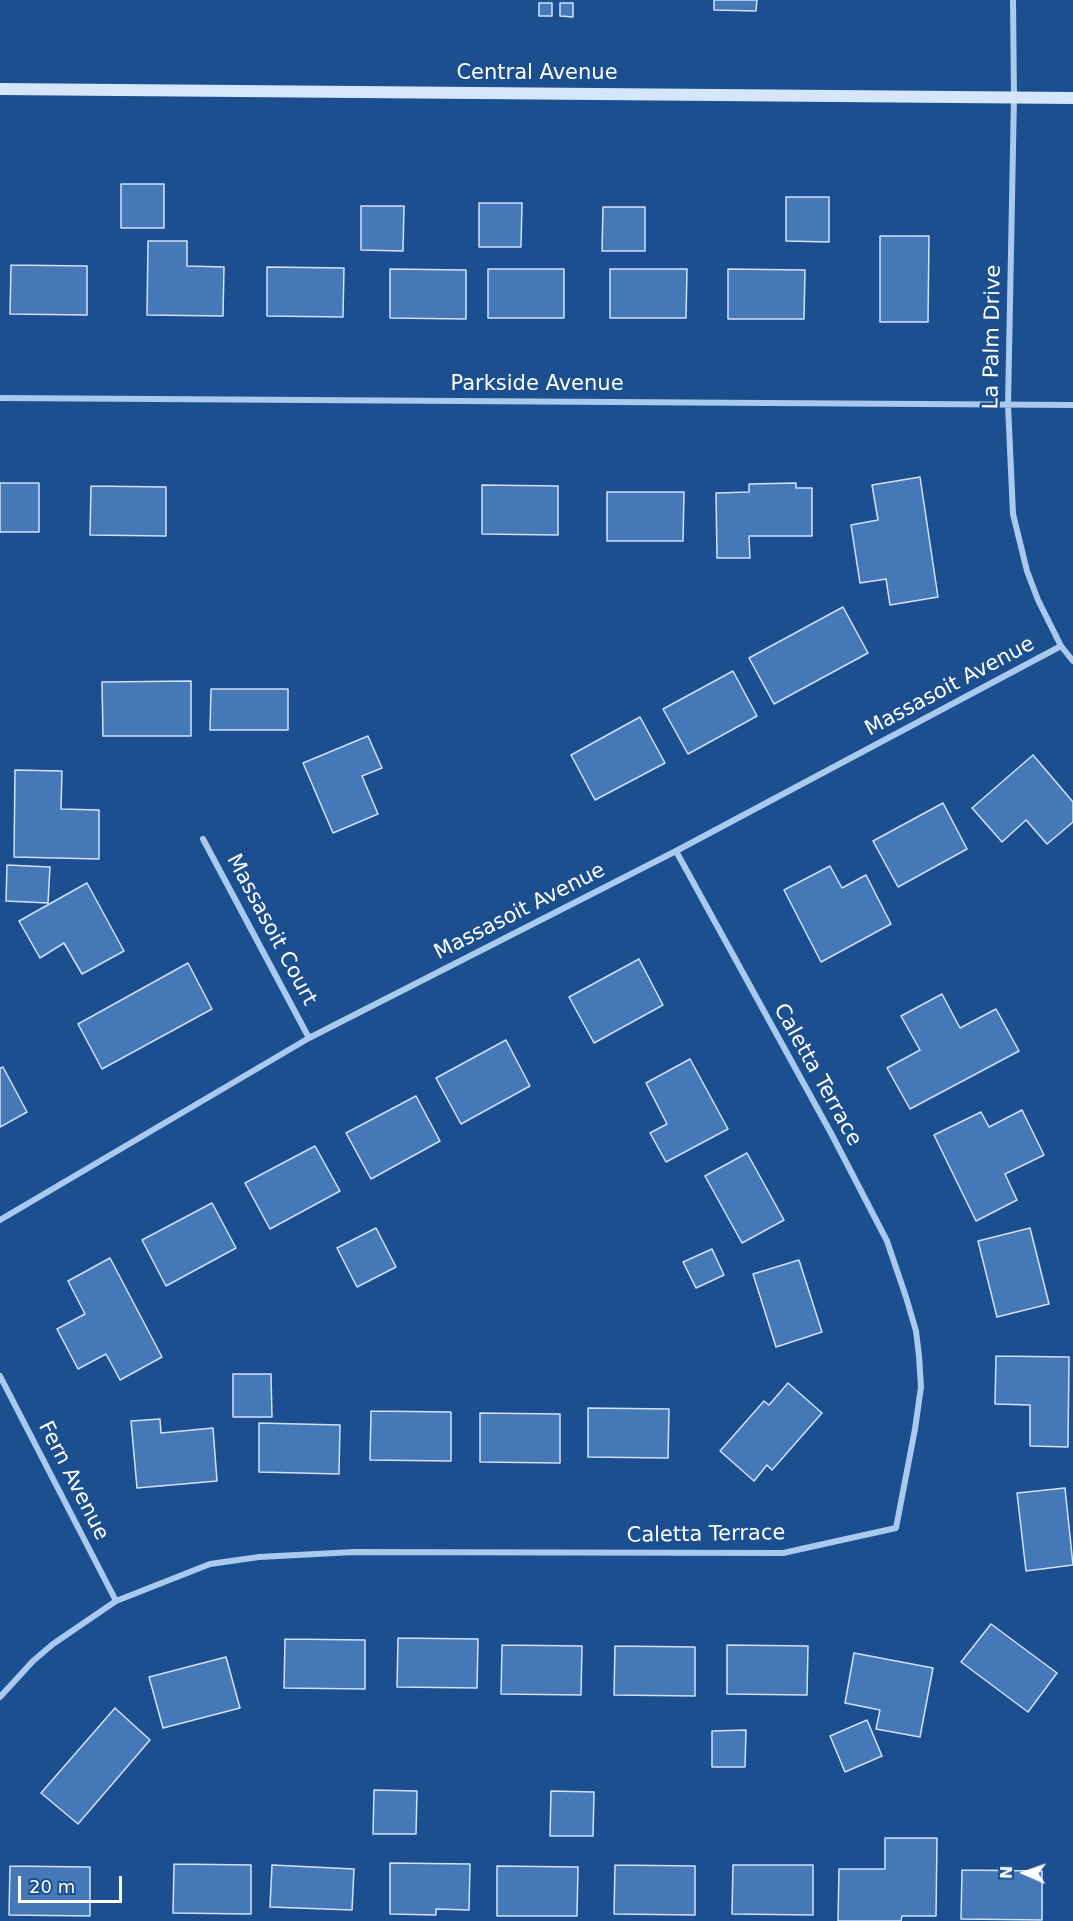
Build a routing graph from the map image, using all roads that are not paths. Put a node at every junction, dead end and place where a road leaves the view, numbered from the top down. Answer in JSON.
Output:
{"nodes":[{"id":1,"x":1013,"y":0,"type":"edge"},
{"id":2,"x":0,"y":89,"type":"edge"},
{"id":3,"x":1014,"y":97,"type":"junction"},
{"id":4,"x":1073,"y":98,"type":"edge"},
{"id":5,"x":0,"y":398,"type":"edge"},
{"id":6,"x":1008,"y":405,"type":"junction"},
{"id":7,"x":1073,"y":405,"type":"edge"},
{"id":8,"x":1061,"y":646,"type":"junction"},
{"id":9,"x":1073,"y":661,"type":"edge"},
{"id":10,"x":203,"y":839,"type":"dead end"},
{"id":11,"x":676,"y":852,"type":"junction"},
{"id":12,"x":309,"y":1038,"type":"junction"},
{"id":13,"x":0,"y":1220,"type":"edge"},
{"id":14,"x":0,"y":1376,"type":"edge"},
{"id":15,"x":116,"y":1601,"type":"junction"},
{"id":16,"x":0,"y":1697,"type":"edge"}],
"edges":[{"from":1,"to":3,"type":"street","name":"La Palm Drive"},
{"from":2,"to":3,"type":"street","name":"Central Avenue"},
{"from":3,"to":4,"type":"street","name":"Central Avenue"},
{"from":3,"to":6,"type":"street","name":"La Palm Drive"},
{"from":5,"to":6,"type":"street","name":"Parkside Avenue"},
{"from":6,"to":7,"type":"street","name":"Parkside Avenue"},
{"from":6,"to":8,"type":"street","name":"La Palm Drive"},
{"from":8,"to":9,"type":"street","name":"La Palm Drive"},
{"from":8,"to":11,"type":"street","name":"Massasoit Avenue"},
{"from":10,"to":12,"type":"street","name":"Massasoit Court"},
{"from":11,"to":12,"type":"street","name":"Massasoit Avenue"},
{"from":11,"to":15,"type":"street","name":"Caletta Terrace"},
{"from":12,"to":13,"type":"street","name":"Massasoit Avenue"},
{"from":14,"to":15,"type":"street","name":"Fern Avenue"},
{"from":15,"to":16,"type":"street","name":"Caletta Terrace"}]}
